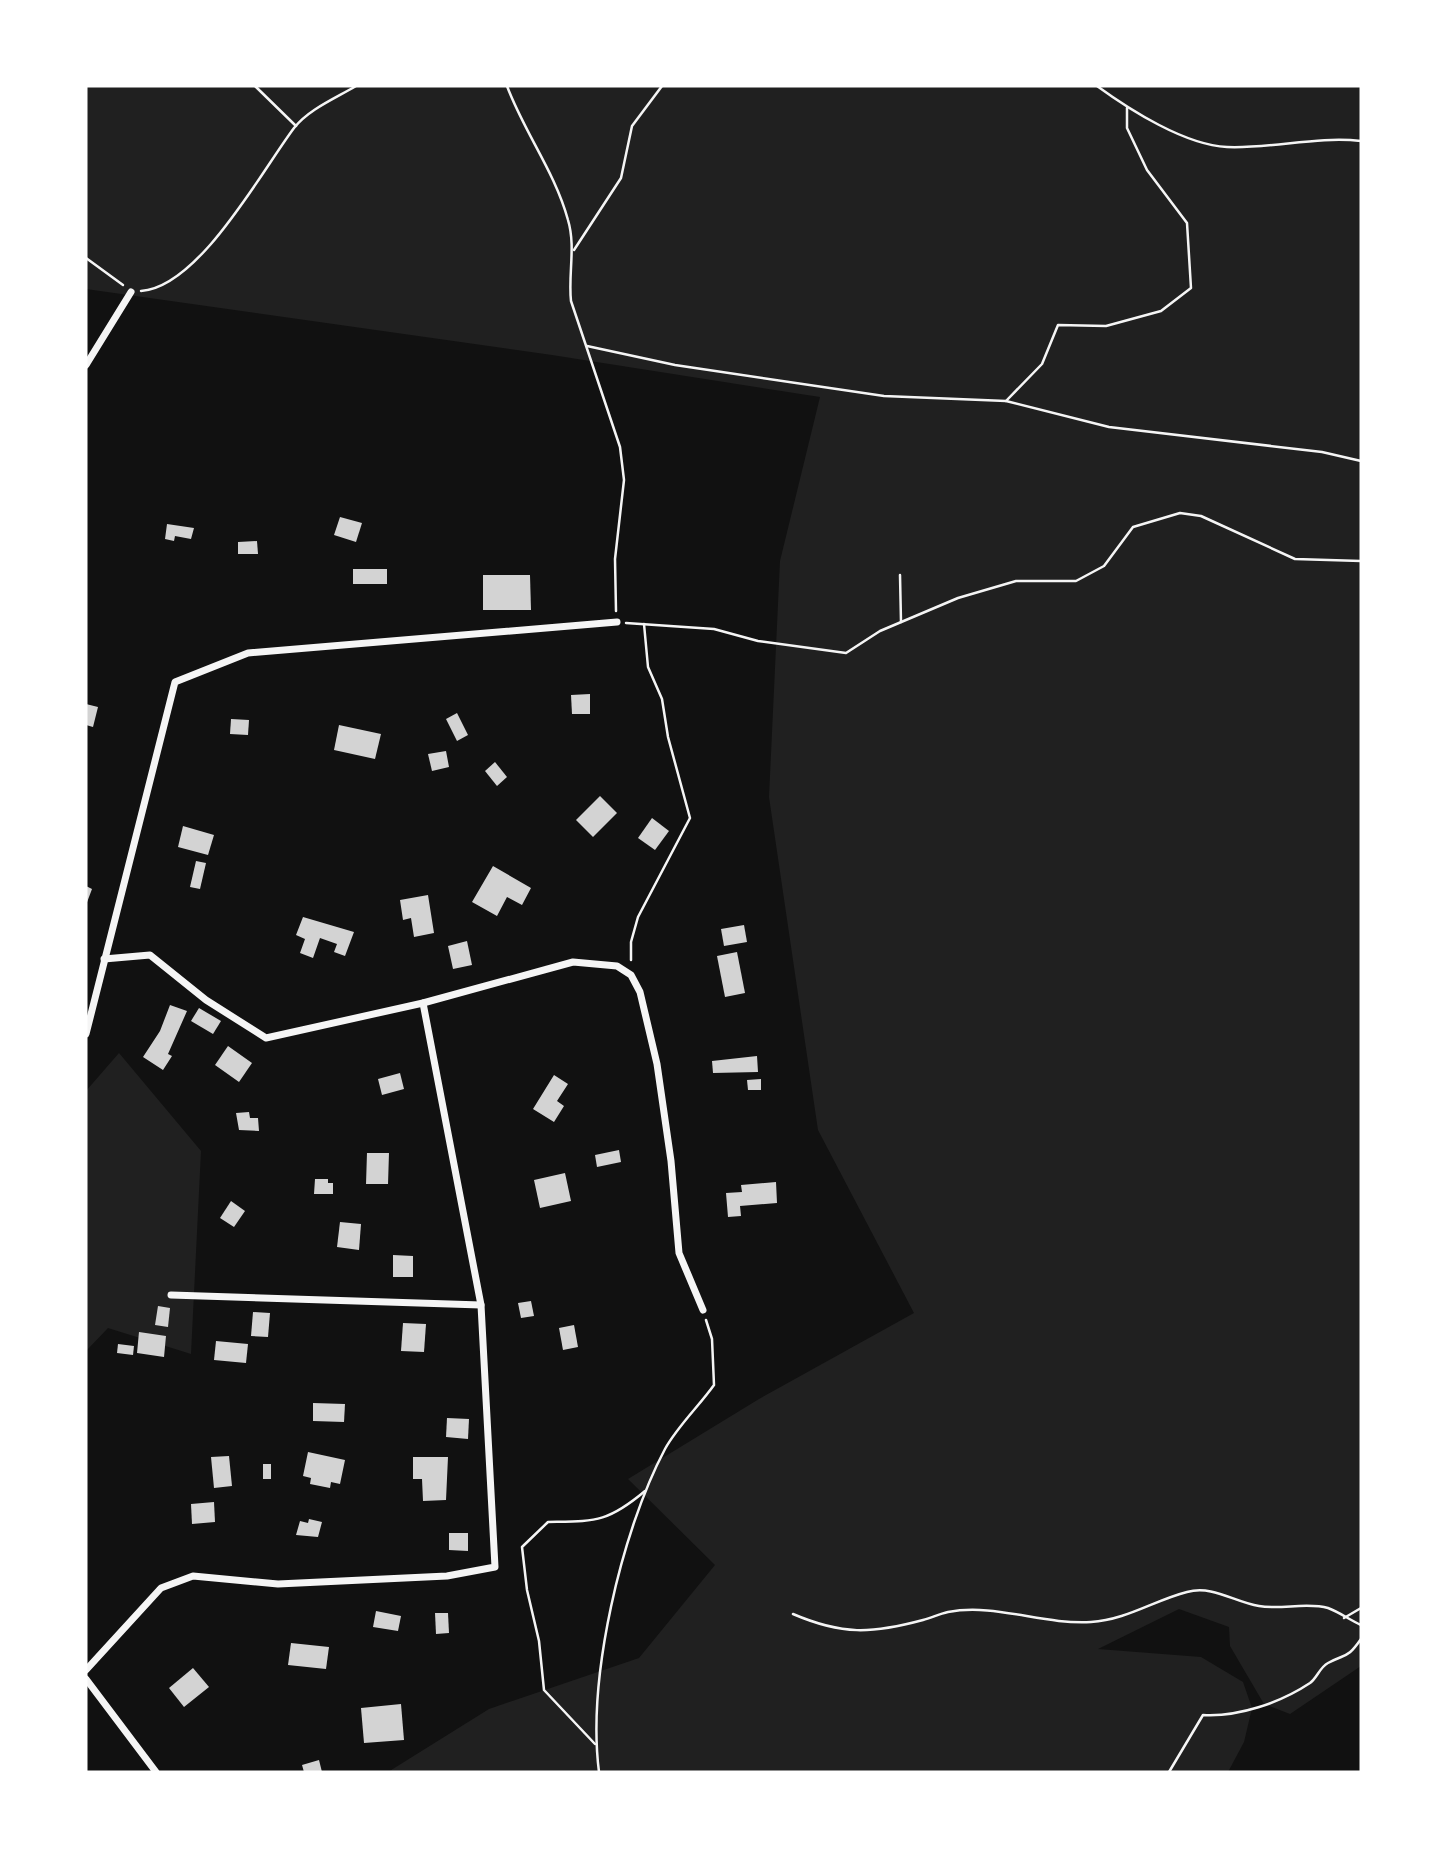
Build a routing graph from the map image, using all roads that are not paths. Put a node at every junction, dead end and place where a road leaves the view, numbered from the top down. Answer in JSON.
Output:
{"nodes":[{"id":1,"x":129,"y":290,"type":"road end"},
{"id":2,"x":86,"y":365,"type":"edge"},
{"id":3,"x":617,"y":622,"type":"road end"},
{"id":4,"x":104,"y":959,"type":"junction"},
{"id":5,"x":423,"y":1003,"type":"junction"},
{"id":6,"x":86,"y":1034,"type":"edge"},
{"id":7,"x":171,"y":1295,"type":"dead end"},
{"id":8,"x":481,"y":1305,"type":"junction"},
{"id":9,"x":703,"y":1310,"type":"road end"},
{"id":10,"x":86,"y":1670,"type":"edge"},
{"id":11,"x":86,"y":1679,"type":"edge"},
{"id":12,"x":156,"y":1772,"type":"edge"}],
"edges":[{"from":1,"to":2,"type":"street"},
{"from":3,"to":4,"type":"street"},
{"from":4,"to":5,"type":"street"},
{"from":4,"to":6,"type":"street"},
{"from":5,"to":8,"type":"street"},
{"from":5,"to":9,"type":"street"},
{"from":7,"to":8,"type":"street"},
{"from":8,"to":10,"type":"street"},
{"from":11,"to":12,"type":"street"}]}
